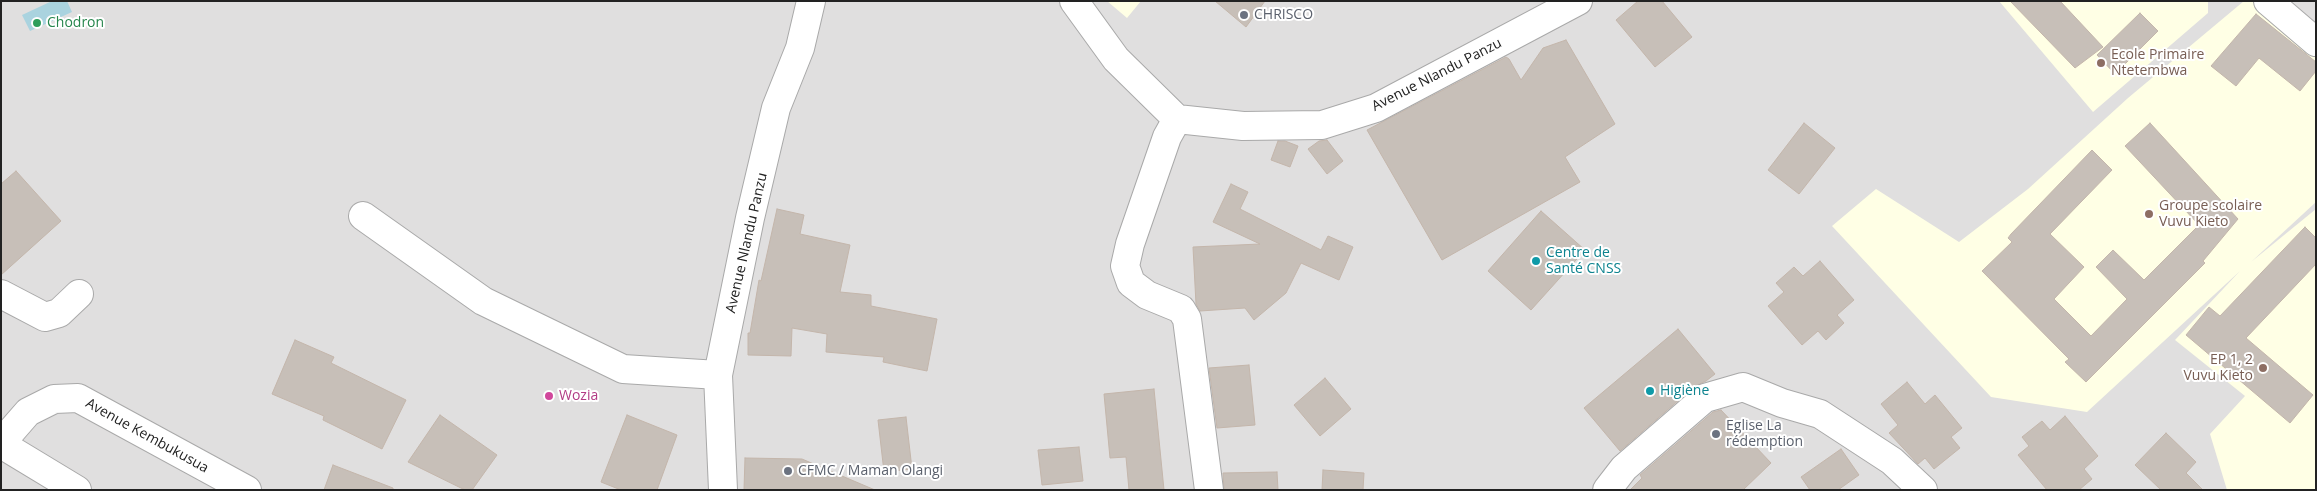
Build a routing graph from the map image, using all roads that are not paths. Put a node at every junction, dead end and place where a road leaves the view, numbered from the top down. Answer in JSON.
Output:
{"nodes":[{"id":1,"x":811,"y":1,"type":"edge"},
{"id":2,"x":1074,"y":1,"type":"edge"},
{"id":3,"x":1578,"y":1,"type":"edge"},
{"id":4,"x":2268,"y":1,"type":"edge"},
{"id":5,"x":2316,"y":42,"type":"edge"},
{"id":6,"x":1177,"y":119,"type":"junction"},
{"id":7,"x":363,"y":216,"type":"dead end"},
{"id":8,"x":1,"y":294,"type":"edge"},
{"id":9,"x":79,"y":294,"type":"dead end"},
{"id":10,"x":718,"y":375,"type":"junction"},
{"id":11,"x":1,"y":444,"type":"edge"},
{"id":12,"x":77,"y":490,"type":"edge"},
{"id":13,"x":247,"y":490,"type":"edge"},
{"id":14,"x":723,"y":490,"type":"edge"},
{"id":15,"x":1209,"y":490,"type":"edge"},
{"id":16,"x":1607,"y":490,"type":"edge"},
{"id":17,"x":1923,"y":490,"type":"edge"}],
"edges":[{"from":1,"to":10,"type":"street","name":"Avenue Nlandu Panzu"},
{"from":2,"to":6,"type":"street"},
{"from":3,"to":6,"type":"street","name":"Avenue Nlandu Panzu"},
{"from":4,"to":5,"type":"street"},
{"from":6,"to":15,"type":"street"},
{"from":7,"to":10,"type":"street"},
{"from":8,"to":9,"type":"street"},
{"from":10,"to":14,"type":"street","name":"Avenue Nlandu Panzu"},
{"from":11,"to":12,"type":"street"},
{"from":11,"to":13,"type":"street","name":"Avenue Kembukusua"},
{"from":16,"to":17,"type":"street"}]}
